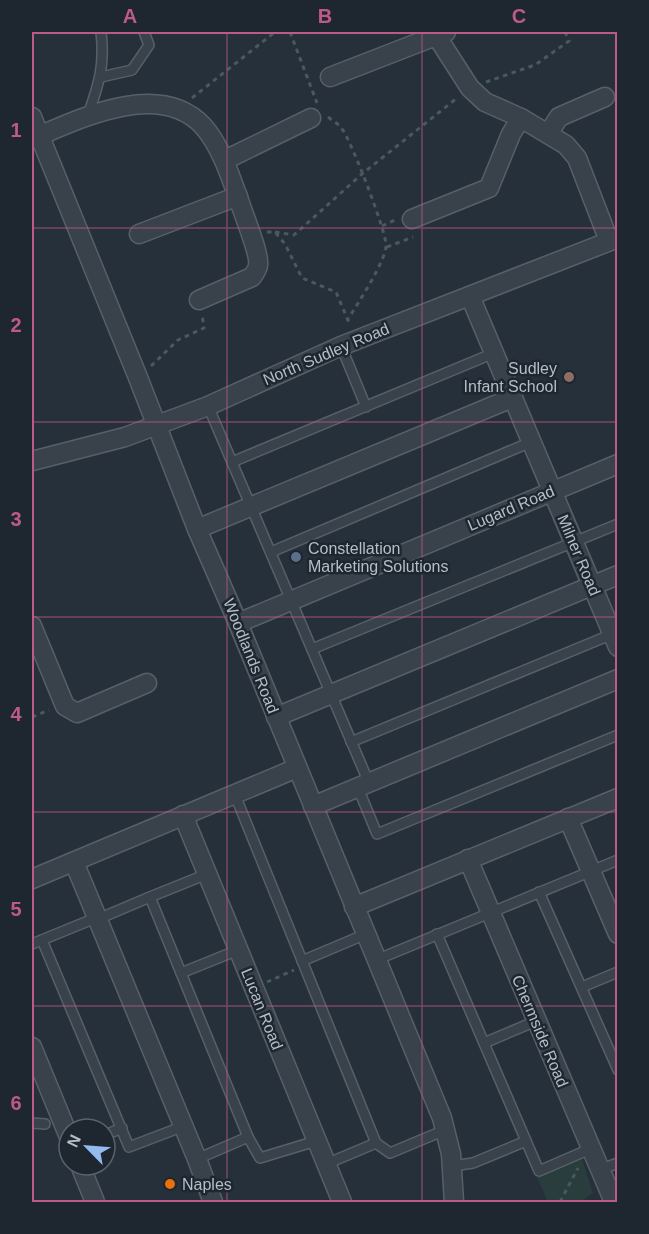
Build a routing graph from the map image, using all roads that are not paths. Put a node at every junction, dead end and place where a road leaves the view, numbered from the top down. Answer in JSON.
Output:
{"nodes":[{"id":1,"x":101,"y":32,"type":"edge"},
{"id":2,"x":144,"y":32,"type":"edge"},
{"id":3,"x":440,"y":33,"type":"edge"},
{"id":4,"x":101,"y":77,"type":"junction"},
{"id":5,"x":330,"y":77,"type":"dead end"},
{"id":6,"x":605,"y":97,"type":"dead end"},
{"id":7,"x":88,"y":115,"type":"junction"},
{"id":8,"x":319,"y":115,"type":"road end"},
{"id":9,"x":32,"y":117,"type":"edge"},
{"id":10,"x":521,"y":118,"type":"junction"},
{"id":11,"x":548,"y":134,"type":"junction"},
{"id":12,"x":35,"y":138,"type":"edge"},
{"id":13,"x":225,"y":160,"type":"junction"},
{"id":14,"x":238,"y":196,"type":"junction"},
{"id":15,"x":411,"y":219,"type":"road end"},
{"id":16,"x":139,"y":234,"type":"dead end"},
{"id":17,"x":614,"y":240,"type":"edge"},
{"id":18,"x":470,"y":296,"type":"junction"},
{"id":19,"x":199,"y":300,"type":"road end"},
{"id":20,"x":347,"y":343,"type":"junction"},
{"id":21,"x":494,"y":353,"type":"junction"},
{"id":22,"x":512,"y":398,"type":"junction"},
{"id":23,"x":208,"y":406,"type":"junction"},
{"id":24,"x":366,"y":407,"type":"junction"},
{"id":25,"x":156,"y":425,"type":"junction"},
{"id":26,"x":531,"y":442,"type":"junction"},
{"id":27,"x":32,"y":461,"type":"edge"},
{"id":28,"x":232,"y":462,"type":"junction"},
{"id":29,"x":618,"y":464,"type":"edge"},
{"id":30,"x":552,"y":491,"type":"junction"},
{"id":31,"x":251,"y":507,"type":"junction"},
{"id":32,"x":618,"y":524,"type":"edge"},
{"id":33,"x":197,"y":529,"type":"junction"},
{"id":34,"x":573,"y":542,"type":"junction"},
{"id":35,"x":271,"y":552,"type":"junction"},
{"id":36,"x":618,"y":575,"type":"edge"},
{"id":37,"x":591,"y":585,"type":"junction"},
{"id":38,"x":292,"y":600,"type":"junction"},
{"id":39,"x":238,"y":623,"type":"junction"},
{"id":40,"x":32,"y":626,"type":"edge"},
{"id":41,"x":616,"y":638,"type":"edge"},
{"id":42,"x":312,"y":649,"type":"junction"},
{"id":43,"x":618,"y":679,"type":"edge"},
{"id":44,"x":147,"y":682,"type":"dead end"},
{"id":45,"x":331,"y":694,"type":"junction"},
{"id":46,"x":276,"y":717,"type":"junction"},
{"id":47,"x":618,"y":735,"type":"edge"},
{"id":48,"x":351,"y":742,"type":"junction"},
{"id":49,"x":297,"y":768,"type":"junction"},
{"id":50,"x":363,"y":786,"type":"junction"},
{"id":51,"x":235,"y":795,"type":"junction"},
{"id":52,"x":618,"y":798,"type":"edge"},
{"id":53,"x":313,"y":806,"type":"junction"},
{"id":54,"x":183,"y":815,"type":"junction"},
{"id":55,"x":568,"y":818,"type":"junction"},
{"id":56,"x":468,"y":860,"type":"junction"},
{"id":57,"x":618,"y":860,"type":"edge"},
{"id":58,"x":74,"y":862,"type":"junction"},
{"id":59,"x":591,"y":871,"type":"junction"},
{"id":60,"x":207,"y":874,"type":"junction"},
{"id":61,"x":32,"y":879,"type":"edge"},
{"id":62,"x":539,"y":892,"type":"junction"},
{"id":63,"x":150,"y":897,"type":"junction"},
{"id":64,"x":354,"y":907,"type":"junction"},
{"id":65,"x":490,"y":912,"type":"junction"},
{"id":66,"x":98,"y":918,"type":"junction"},
{"id":67,"x":366,"y":934,"type":"junction"},
{"id":68,"x":437,"y":934,"type":"junction"},
{"id":69,"x":618,"y":934,"type":"edge"},
{"id":70,"x":42,"y":940,"type":"junction"},
{"id":71,"x":32,"y":944,"type":"edge"},
{"id":72,"x":238,"y":950,"type":"junction"},
{"id":73,"x":376,"y":960,"type":"junction"},
{"id":74,"x":303,"y":963,"type":"junction"},
{"id":75,"x":181,"y":972,"type":"junction"},
{"id":76,"x":618,"y":972,"type":"edge"},
{"id":77,"x":582,"y":987,"type":"junction"},
{"id":78,"x":536,"y":1021,"type":"junction"},
{"id":79,"x":484,"y":1043,"type":"junction"},
{"id":80,"x":32,"y":1047,"type":"edge"},
{"id":81,"x":35,"y":1066,"type":"edge"},
{"id":82,"x":618,"y":1070,"type":"edge"},
{"id":83,"x":59,"y":1117,"type":"edge"},
{"id":84,"x":32,"y":1124,"type":"edge"},
{"id":85,"x":45,"y":1124,"type":"dead end"},
{"id":86,"x":183,"y":1126,"type":"junction"},
{"id":87,"x":122,"y":1128,"type":"junction"},
{"id":88,"x":117,"y":1130,"type":"edge"},
{"id":89,"x":445,"y":1130,"type":"junction"},
{"id":90,"x":248,"y":1137,"type":"junction"},
{"id":91,"x":316,"y":1141,"type":"junction"},
{"id":92,"x":526,"y":1141,"type":"junction"},
{"id":93,"x":376,"y":1143,"type":"junction"},
{"id":94,"x":590,"y":1149,"type":"junction"},
{"id":95,"x":197,"y":1159,"type":"junction"},
{"id":96,"x":618,"y":1163,"type":"edge"},
{"id":97,"x":326,"y":1164,"type":"junction"},
{"id":98,"x":452,"y":1166,"type":"junction"},
{"id":99,"x":599,"y":1170,"type":"junction"},
{"id":100,"x":85,"y":1177,"type":"edge"},
{"id":101,"x":453,"y":1202,"type":"edge"},
{"id":102,"x":95,"y":1203,"type":"edge"},
{"id":103,"x":213,"y":1203,"type":"edge"},
{"id":104,"x":342,"y":1203,"type":"edge"},
{"id":105,"x":614,"y":1203,"type":"edge"}],
"edges":[{"from":1,"to":4,"type":"lane"},
{"from":2,"to":4,"type":"lane"},
{"from":3,"to":5,"type":"street"},
{"from":3,"to":10,"type":"street"},
{"from":4,"to":7,"type":"lane"},
{"from":6,"to":11,"type":"street"},
{"from":7,"to":12,"type":"street"},
{"from":7,"to":13,"type":"street"},
{"from":8,"to":13,"type":"street"},
{"from":9,"to":12,"type":"street","name":"Woodlands Road"},
{"from":10,"to":11,"type":"street"},
{"from":10,"to":15,"type":"street"},
{"from":11,"to":17,"type":"street"},
{"from":12,"to":25,"type":"street","name":"Woodlands Road"},
{"from":13,"to":14,"type":"street"},
{"from":14,"to":16,"type":"street"},
{"from":14,"to":19,"type":"street"},
{"from":17,"to":18,"type":"street","name":"North Sudley Road"},
{"from":18,"to":20,"type":"street","name":"North Sudley Road"},
{"from":18,"to":21,"type":"street","name":"Milner Road"},
{"from":20,"to":23,"type":"street","name":"North Sudley Road"},
{"from":20,"to":24,"type":"lane"},
{"from":21,"to":22,"type":"street","name":"Milner Road"},
{"from":21,"to":24,"type":"lane"},
{"from":22,"to":26,"type":"street","name":"Milner Road"},
{"from":22,"to":31,"type":"street"},
{"from":23,"to":25,"type":"street","name":"North Sudley Road"},
{"from":23,"to":28,"type":"lane"},
{"from":24,"to":28,"type":"lane"},
{"from":25,"to":27,"type":"street","name":"North Sudley Road"},
{"from":25,"to":33,"type":"street","name":"Woodlands Road"},
{"from":26,"to":30,"type":"street","name":"Milner Road"},
{"from":26,"to":35,"type":"lane"},
{"from":28,"to":31,"type":"lane"},
{"from":29,"to":30,"type":"street","name":"Lugard Road"},
{"from":30,"to":34,"type":"street","name":"Milner Road"},
{"from":30,"to":38,"type":"street","name":"Lugard Road"},
{"from":31,"to":33,"type":"street"},
{"from":31,"to":35,"type":"lane"},
{"from":32,"to":34,"type":"lane"},
{"from":33,"to":39,"type":"street","name":"Woodlands Road"},
{"from":34,"to":37,"type":"street","name":"Milner Road"},
{"from":34,"to":42,"type":"lane"},
{"from":35,"to":38,"type":"lane"},
{"from":36,"to":37,"type":"street"},
{"from":37,"to":41,"type":"street","name":"Milner Road"},
{"from":37,"to":45,"type":"street"},
{"from":38,"to":39,"type":"street","name":"Lugard Road"},
{"from":38,"to":42,"type":"lane"},
{"from":39,"to":46,"type":"street","name":"Woodlands Road"},
{"from":40,"to":44,"type":"street"},
{"from":41,"to":48,"type":"lane"},
{"from":42,"to":45,"type":"lane"},
{"from":43,"to":50,"type":"street"},
{"from":45,"to":46,"type":"street"},
{"from":45,"to":48,"type":"lane"},
{"from":46,"to":49,"type":"street","name":"Woodlands Road"},
{"from":47,"to":50,"type":"lane"},
{"from":48,"to":50,"type":"lane"},
{"from":49,"to":51,"type":"street"},
{"from":49,"to":53,"type":"street","name":"Woodlands Road"},
{"from":50,"to":53,"type":"street"},
{"from":51,"to":54,"type":"street"},
{"from":51,"to":74,"type":"lane"},
{"from":52,"to":55,"type":"street"},
{"from":53,"to":64,"type":"street","name":"Woodlands Road"},
{"from":54,"to":58,"type":"street"},
{"from":54,"to":60,"type":"street","name":"Lucan Road"},
{"from":55,"to":56,"type":"street"},
{"from":55,"to":59,"type":"street"},
{"from":56,"to":64,"type":"street"},
{"from":56,"to":65,"type":"street","name":"Chermside Road"},
{"from":57,"to":59,"type":"lane"},
{"from":58,"to":61,"type":"street"},
{"from":58,"to":66,"type":"street"},
{"from":59,"to":62,"type":"lane"},
{"from":59,"to":69,"type":"street"},
{"from":60,"to":63,"type":"lane"},
{"from":60,"to":72,"type":"street","name":"Lucan Road"},
{"from":62,"to":65,"type":"lane"},
{"from":62,"to":77,"type":"lane"},
{"from":63,"to":66,"type":"lane"},
{"from":63,"to":75,"type":"lane"},
{"from":64,"to":67,"type":"street","name":"Woodlands Road"},
{"from":65,"to":68,"type":"lane"},
{"from":65,"to":78,"type":"street","name":"Chermside Road"},
{"from":66,"to":70,"type":"lane"},
{"from":66,"to":86,"type":"street"},
{"from":67,"to":73,"type":"street","name":"Woodlands Road"},
{"from":67,"to":74,"type":"lane"},
{"from":68,"to":73,"type":"lane"},
{"from":68,"to":79,"type":"lane"},
{"from":70,"to":71,"type":"lane"},
{"from":70,"to":87,"type":"lane"},
{"from":72,"to":75,"type":"lane"},
{"from":72,"to":91,"type":"street","name":"Lucan Road"},
{"from":73,"to":89,"type":"street","name":"Woodlands Road"},
{"from":74,"to":93,"type":"lane"},
{"from":75,"to":90,"type":"lane"},
{"from":76,"to":77,"type":"lane"},
{"from":77,"to":82,"type":"lane"},
{"from":78,"to":79,"type":"lane"},
{"from":78,"to":94,"type":"street","name":"Chermside Road"},
{"from":79,"to":92,"type":"lane"},
{"from":80,"to":81,"type":"street"},
{"from":81,"to":83,"type":"street"},
{"from":84,"to":85,"type":"lane"},
{"from":86,"to":87,"type":"lane"},
{"from":86,"to":95,"type":"street"},
{"from":87,"to":88,"type":"lane"},
{"from":89,"to":93,"type":"lane"},
{"from":89,"to":98,"type":"street","name":"Woodlands Road"},
{"from":90,"to":91,"type":"lane"},
{"from":90,"to":95,"type":"lane"},
{"from":91,"to":97,"type":"street","name":"Lucan Road"},
{"from":92,"to":94,"type":"lane"},
{"from":92,"to":98,"type":"lane"},
{"from":93,"to":97,"type":"lane"},
{"from":94,"to":99,"type":"street","name":"Chermside Road"},
{"from":95,"to":103,"type":"street"},
{"from":96,"to":99,"type":"lane"},
{"from":97,"to":104,"type":"street","name":"Lucan Road"},
{"from":98,"to":101,"type":"street","name":"Woodlands Road"},
{"from":99,"to":105,"type":"street","name":"Chermside Road"},
{"from":100,"to":102,"type":"street"}]}
